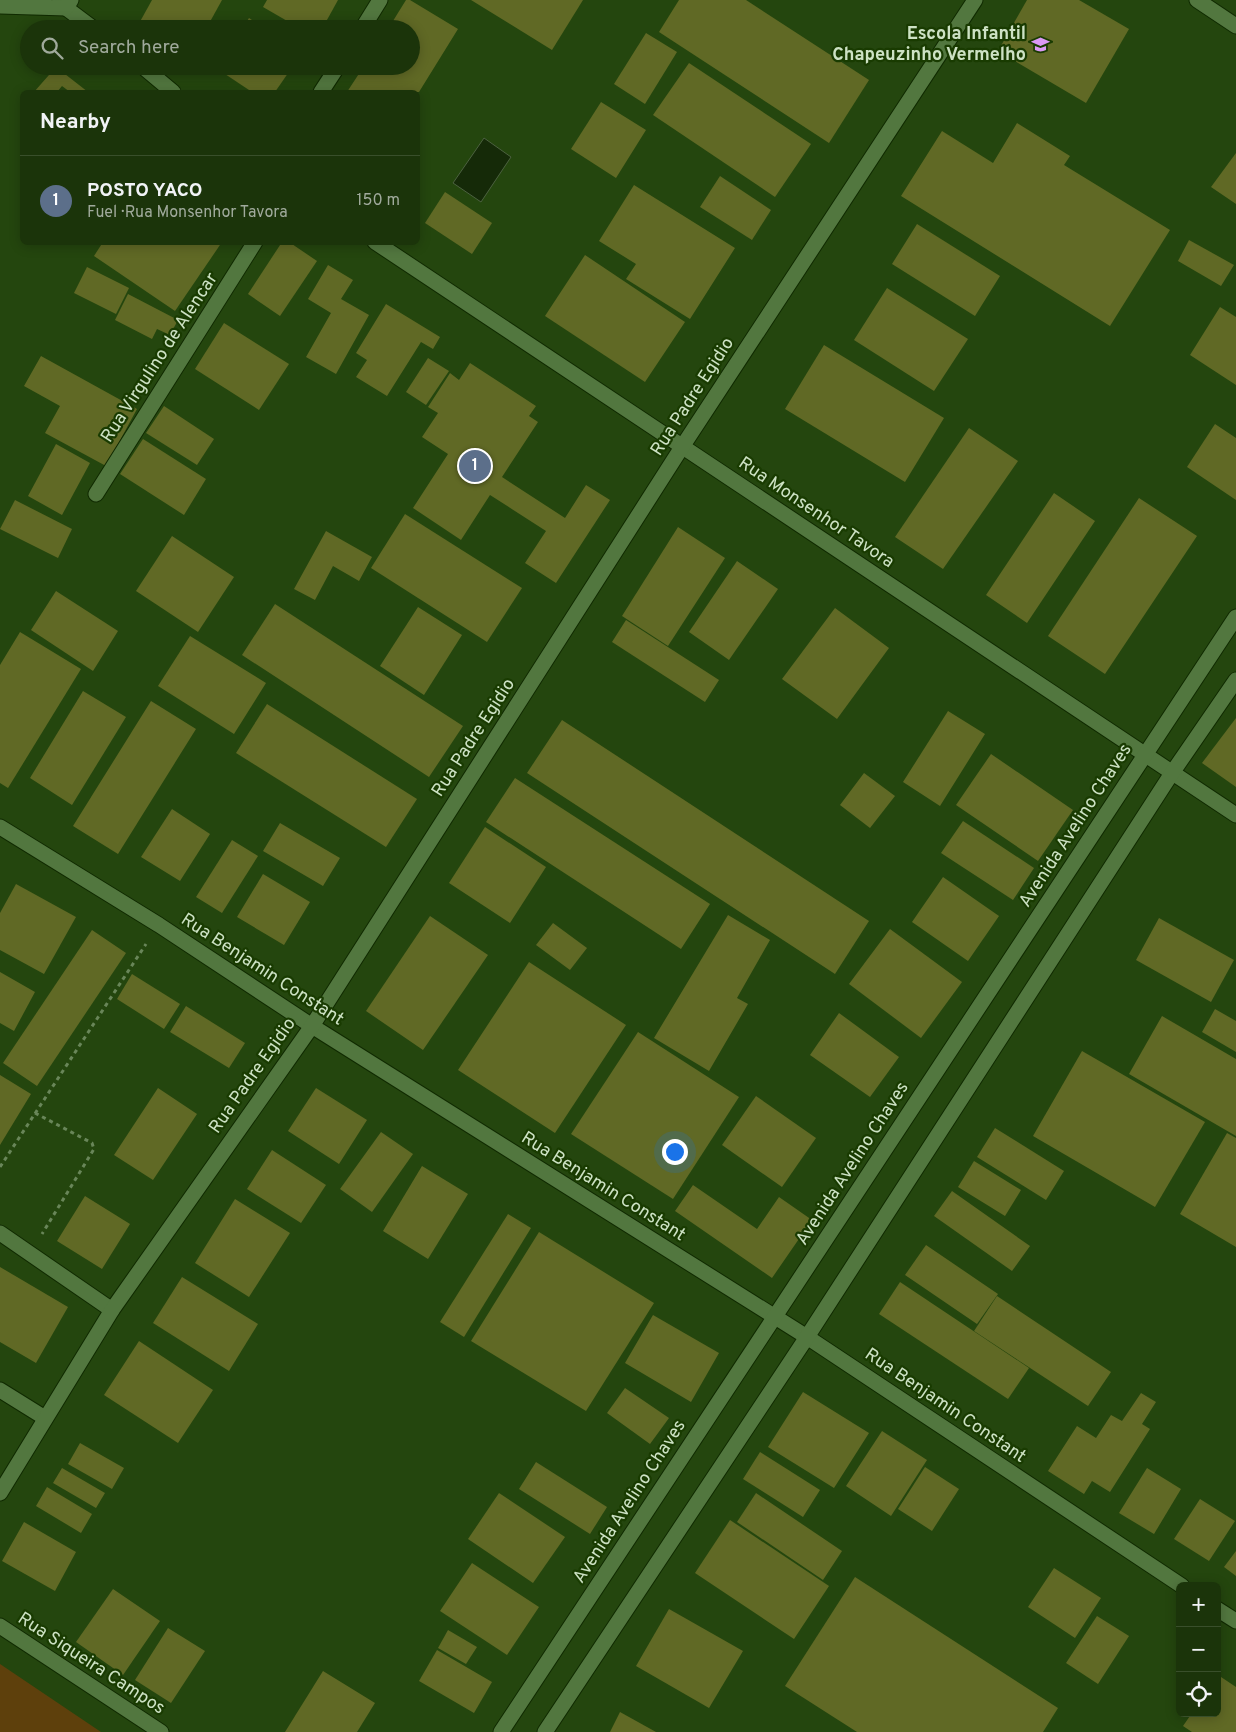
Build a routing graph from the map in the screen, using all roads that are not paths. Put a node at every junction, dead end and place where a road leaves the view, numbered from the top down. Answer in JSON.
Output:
{"nodes":[{"id":1,"x":380,"y":0,"type":"edge"},
{"id":2,"x":975,"y":0,"type":"edge"},
{"id":3,"x":1197,"y":0,"type":"edge"},
{"id":4,"x":66,"y":3,"type":"edge"},
{"id":5,"x":0,"y":6,"type":"edge"},
{"id":6,"x":84,"y":20,"type":"edge"},
{"id":7,"x":368,"y":20,"type":"edge"},
{"id":8,"x":1236,"y":26,"type":"edge"},
{"id":9,"x":153,"y":75,"type":"edge"},
{"id":10,"x":332,"y":75,"type":"edge"},
{"id":11,"x":171,"y":90,"type":"edge"},
{"id":12,"x":322,"y":90,"type":"edge"},
{"id":13,"x":253,"y":245,"type":"edge"},
{"id":14,"x":379,"y":245,"type":"edge"},
{"id":15,"x":682,"y":446,"type":"junction"},
{"id":16,"x":96,"y":494,"type":"dead end"},
{"id":17,"x":1236,"y":617,"type":"edge"},
{"id":18,"x":1236,"y":680,"type":"edge"},
{"id":19,"x":1144,"y":755,"type":"junction"},
{"id":20,"x":1172,"y":773,"type":"junction"},
{"id":21,"x":1236,"y":815,"type":"edge"},
{"id":22,"x":0,"y":827,"type":"edge"},
{"id":23,"x":312,"y":1026,"type":"junction"},
{"id":24,"x":0,"y":1233,"type":"edge"},
{"id":25,"x":112,"y":1310,"type":"junction"},
{"id":26,"x":775,"y":1317,"type":"junction"},
{"id":27,"x":807,"y":1337,"type":"junction"},
{"id":28,"x":0,"y":1390,"type":"edge"},
{"id":29,"x":45,"y":1418,"type":"junction"},
{"id":30,"x":0,"y":1493,"type":"edge"},
{"id":31,"x":1176,"y":1582,"type":"edge"},
{"id":32,"x":1221,"y":1612,"type":"edge"},
{"id":33,"x":1236,"y":1621,"type":"edge"},
{"id":34,"x":0,"y":1626,"type":"edge"},
{"id":35,"x":161,"y":1732,"type":"edge"},
{"id":36,"x":501,"y":1732,"type":"edge"},
{"id":37,"x":545,"y":1732,"type":"edge"}],
"edges":[{"from":1,"to":7,"type":"street"},
{"from":2,"to":15,"type":"street","name":"Rua Padre Egidio"},
{"from":3,"to":8,"type":"street"},
{"from":4,"to":5,"type":"street"},
{"from":4,"to":6,"type":"street"},
{"from":9,"to":11,"type":"street"},
{"from":10,"to":12,"type":"street"},
{"from":13,"to":16,"type":"street","name":"Rua Virgulino de Alencar"},
{"from":14,"to":15,"type":"street","name":"Rua Monsenhor Tavora"},
{"from":15,"to":19,"type":"street","name":"Rua Monsenhor Tavora"},
{"from":15,"to":23,"type":"street","name":"Rua Padre Egidio"},
{"from":17,"to":19,"type":"street","name":"Avenida Avelino Chaves"},
{"from":18,"to":20,"type":"street"},
{"from":19,"to":20,"type":"street","name":"Rua Monsenhor Tavora"},
{"from":19,"to":26,"type":"street","name":"Avenida Avelino Chaves"},
{"from":20,"to":21,"type":"street","name":"Rua Monsenhor Tavora"},
{"from":20,"to":27,"type":"street"},
{"from":22,"to":23,"type":"street","name":"Rua Benjamin Constant"},
{"from":23,"to":25,"type":"street","name":"Rua Padre Egidio"},
{"from":23,"to":26,"type":"street","name":"Rua Benjamin Constant"},
{"from":24,"to":25,"type":"street"},
{"from":25,"to":29,"type":"street","name":"Rua Padre Egidio"},
{"from":26,"to":27,"type":"street","name":"Rua Benjamin Constant"},
{"from":26,"to":36,"type":"street","name":"Avenida Avelino Chaves"},
{"from":27,"to":31,"type":"street","name":"Rua Benjamin Constant"},
{"from":27,"to":37,"type":"street"},
{"from":28,"to":29,"type":"street"},
{"from":29,"to":30,"type":"street","name":"Rua Padre Egidio"},
{"from":32,"to":33,"type":"street"},
{"from":34,"to":35,"type":"street","name":"Rua Siqueira Campos"}]}
